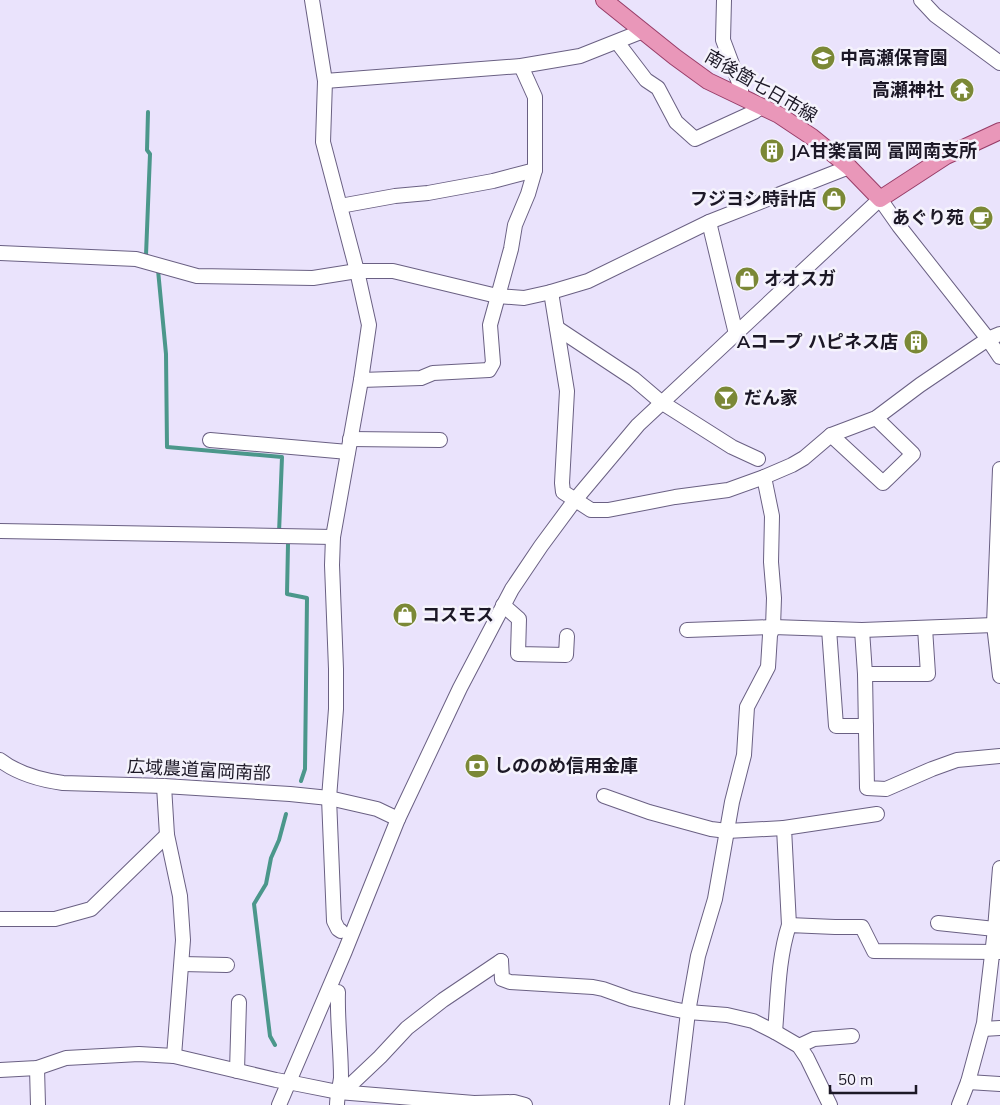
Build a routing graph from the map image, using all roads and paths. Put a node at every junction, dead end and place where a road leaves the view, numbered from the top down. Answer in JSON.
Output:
{"nodes":[{"id":1,"x":312,"y":0,"type":"edge"},
{"id":2,"x":604,"y":0,"type":"edge"},
{"id":3,"x":724,"y":0,"type":"edge"},
{"id":4,"x":921,"y":0,"type":"edge"},
{"id":5,"x":931,"y":0,"type":"edge"},
{"id":6,"x":935,"y":15,"type":"junction"},
{"id":7,"x":643,"y":31,"type":"junction"},
{"id":8,"x":617,"y":42,"type":"junction"},
{"id":9,"x":1000,"y":63,"type":"edge"},
{"id":10,"x":521,"y":66,"type":"junction"},
{"id":11,"x":325,"y":81,"type":"junction"},
{"id":12,"x":741,"y":97,"type":"junction"},
{"id":13,"x":761,"y":107,"type":"junction"},
{"id":14,"x":1000,"y":131,"type":"edge"},
{"id":15,"x":849,"y":167,"type":"junction"},
{"id":16,"x":535,"y":170,"type":"junction"},
{"id":17,"x":880,"y":199,"type":"junction"},
{"id":18,"x":340,"y":206,"type":"junction"},
{"id":19,"x":709,"y":222,"type":"junction"},
{"id":20,"x":0,"y":253,"type":"edge"},
{"id":21,"x":357,"y":271,"type":"junction"},
{"id":22,"x":551,"y":292,"type":"junction"},
{"id":23,"x":497,"y":296,"type":"junction"},
{"id":24,"x":557,"y":328,"type":"junction"},
{"id":25,"x":736,"y":334,"type":"junction"},
{"id":26,"x":994,"y":337,"type":"edge"},
{"id":27,"x":1000,"y":357,"type":"edge"},
{"id":28,"x":361,"y":380,"type":"junction"},
{"id":29,"x":661,"y":402,"type":"junction"},
{"id":30,"x":876,"y":418,"type":"junction"},
{"id":31,"x":830,"y":435,"type":"junction"},
{"id":32,"x":210,"y":440,"type":"dead end"},
{"id":33,"x":440,"y":440,"type":"dead end"},
{"id":34,"x":349,"y":446,"type":"junction"},
{"id":35,"x":758,"y":458,"type":"dead end"},
{"id":36,"x":1000,"y":469,"type":"edge"},
{"id":37,"x":764,"y":477,"type":"junction"},
{"id":38,"x":575,"y":500,"type":"junction"},
{"id":39,"x":0,"y":532,"type":"edge"},
{"id":40,"x":333,"y":537,"type":"junction"},
{"id":41,"x":503,"y":605,"type":"junction"},
{"id":42,"x":773,"y":627,"type":"junction"},
{"id":43,"x":925,"y":628,"type":"junction"},
{"id":44,"x":829,"y":629,"type":"junction"},
{"id":45,"x":687,"y":630,"type":"dead end"},
{"id":46,"x":862,"y":630,"type":"junction"},
{"id":47,"x":996,"y":630,"type":"edge"},
{"id":48,"x":567,"y":636,"type":"dead end"},
{"id":49,"x":865,"y":674,"type":"junction"},
{"id":50,"x":1000,"y":676,"type":"edge"},
{"id":51,"x":866,"y":726,"type":"junction"},
{"id":52,"x":1000,"y":756,"type":"edge"},
{"id":53,"x":0,"y":760,"type":"edge"},
{"id":54,"x":164,"y":786,"type":"junction"},
{"id":55,"x":604,"y":796,"type":"dead end"},
{"id":56,"x":329,"y":798,"type":"junction"},
{"id":57,"x":877,"y":814,"type":"dead end"},
{"id":58,"x":398,"y":819,"type":"junction"},
{"id":59,"x":784,"y":828,"type":"junction"},
{"id":60,"x":727,"y":831,"type":"junction"},
{"id":61,"x":167,"y":835,"type":"junction"},
{"id":62,"x":1000,"y":868,"type":"edge"},
{"id":63,"x":0,"y":919,"type":"edge"},
{"id":64,"x":938,"y":924,"type":"dead end"},
{"id":65,"x":789,"y":925,"type":"junction"},
{"id":66,"x":995,"y":930,"type":"junction"},
{"id":67,"x":341,"y":931,"type":"dead end"},
{"id":68,"x":996,"y":952,"type":"edge"},
{"id":69,"x":182,"y":964,"type":"junction"},
{"id":70,"x":227,"y":965,"type":"dead end"},
{"id":71,"x":338,"y":992,"type":"dead end"},
{"id":72,"x":239,"y":1002,"type":"dead end"},
{"id":73,"x":688,"y":1012,"type":"junction"},
{"id":74,"x":982,"y":1028,"type":"junction"},
{"id":75,"x":1000,"y":1028,"type":"edge"},
{"id":76,"x":775,"y":1032,"type":"junction"},
{"id":77,"x":852,"y":1036,"type":"dead end"},
{"id":78,"x":798,"y":1046,"type":"junction"},
{"id":79,"x":174,"y":1056,"type":"junction"},
{"id":80,"x":37,"y":1068,"type":"junction"},
{"id":81,"x":0,"y":1070,"type":"edge"},
{"id":82,"x":237,"y":1071,"type":"junction"},
{"id":83,"x":968,"y":1082,"type":"junction"},
{"id":84,"x":289,"y":1083,"type":"junction"},
{"id":85,"x":1000,"y":1084,"type":"edge"},
{"id":86,"x":339,"y":1096,"type":"edge"},
{"id":87,"x":38,"y":1105,"type":"edge"},
{"id":88,"x":279,"y":1105,"type":"edge"},
{"id":89,"x":526,"y":1105,"type":"edge"},
{"id":90,"x":677,"y":1105,"type":"edge"},
{"id":91,"x":830,"y":1105,"type":"edge"},
{"id":92,"x":959,"y":1105,"type":"edge"}],
"edges":[{"from":1,"to":11,"type":"street"},
{"from":2,"to":7,"type":"main road","name":"南後箇七日市線"},
{"from":3,"to":12,"type":"street"},
{"from":4,"to":6,"type":"street"},
{"from":5,"to":6,"type":"street"},
{"from":6,"to":9,"type":"street"},
{"from":7,"to":8,"type":"street"},
{"from":7,"to":12,"type":"main road","name":"南後箇七日市線"},
{"from":8,"to":10,"type":"street"},
{"from":8,"to":13,"type":"street"},
{"from":10,"to":11,"type":"street"},
{"from":10,"to":16,"type":"street"},
{"from":11,"to":18,"type":"street"},
{"from":12,"to":13,"type":"main road","name":"南後箇七日市線"},
{"from":13,"to":15,"type":"main road","name":"南後箇七日市線"},
{"from":14,"to":17,"type":"main road"},
{"from":15,"to":17,"type":"main road","name":"南後箇七日市線"},
{"from":15,"to":19,"type":"street"},
{"from":16,"to":18,"type":"street"},
{"from":16,"to":23,"type":"street"},
{"from":17,"to":25,"type":"street"},
{"from":17,"to":26,"type":"street"},
{"from":18,"to":21,"type":"street"},
{"from":19,"to":22,"type":"street"},
{"from":19,"to":25,"type":"street"},
{"from":20,"to":21,"type":"street"},
{"from":21,"to":23,"type":"street"},
{"from":21,"to":28,"type":"street"},
{"from":22,"to":23,"type":"street"},
{"from":22,"to":24,"type":"street"},
{"from":23,"to":28,"type":"street"},
{"from":24,"to":29,"type":"street"},
{"from":24,"to":38,"type":"street"},
{"from":25,"to":29,"type":"street"},
{"from":26,"to":27,"type":"street"},
{"from":26,"to":30,"type":"street"},
{"from":28,"to":34,"type":"street"},
{"from":29,"to":35,"type":"street"},
{"from":29,"to":38,"type":"street"},
{"from":30,"to":31,"type":"street"},
{"from":30,"to":31,"type":"street"},
{"from":31,"to":37,"type":"street"},
{"from":32,"to":34,"type":"street"},
{"from":33,"to":34,"type":"street"},
{"from":34,"to":40,"type":"street"},
{"from":36,"to":47,"type":"street"},
{"from":37,"to":38,"type":"street"},
{"from":37,"to":42,"type":"street"},
{"from":38,"to":41,"type":"street"},
{"from":39,"to":40,"type":"street"},
{"from":40,"to":56,"type":"street"},
{"from":41,"to":48,"type":"street"},
{"from":41,"to":58,"type":"street"},
{"from":42,"to":44,"type":"street"},
{"from":42,"to":45,"type":"street"},
{"from":42,"to":60,"type":"street"},
{"from":43,"to":46,"type":"street"},
{"from":43,"to":47,"type":"street"},
{"from":43,"to":49,"type":"street"},
{"from":44,"to":46,"type":"street"},
{"from":44,"to":51,"type":"street"},
{"from":46,"to":49,"type":"street"},
{"from":47,"to":50,"type":"street"},
{"from":49,"to":51,"type":"street"},
{"from":51,"to":52,"type":"street"},
{"from":53,"to":54,"type":"street","name":"広域農道富岡南部"},
{"from":54,"to":56,"type":"street","name":"広域農道富岡南部"},
{"from":54,"to":61,"type":"street"},
{"from":55,"to":60,"type":"street"},
{"from":56,"to":58,"type":"street","name":"広域農道富岡南部"},
{"from":56,"to":67,"type":"street"},
{"from":57,"to":59,"type":"street"},
{"from":58,"to":84,"type":"street"},
{"from":59,"to":60,"type":"street"},
{"from":59,"to":65,"type":"street"},
{"from":60,"to":73,"type":"street"},
{"from":61,"to":63,"type":"street"},
{"from":61,"to":69,"type":"street"},
{"from":62,"to":66,"type":"street"},
{"from":64,"to":66,"type":"street"},
{"from":65,"to":68,"type":"street"},
{"from":65,"to":76,"type":"street"},
{"from":66,"to":68,"type":"street"},
{"from":68,"to":74,"type":"street"},
{"from":69,"to":70,"type":"street"},
{"from":69,"to":79,"type":"street"},
{"from":71,"to":86,"type":"street"},
{"from":72,"to":82,"type":"street"},
{"from":73,"to":76,"type":"street"},
{"from":73,"to":86,"type":"street"},
{"from":73,"to":90,"type":"street"},
{"from":74,"to":75,"type":"street"},
{"from":74,"to":83,"type":"street"},
{"from":76,"to":78,"type":"street"},
{"from":77,"to":78,"type":"street"},
{"from":78,"to":91,"type":"street"},
{"from":79,"to":80,"type":"street"},
{"from":79,"to":82,"type":"street"},
{"from":80,"to":81,"type":"street"},
{"from":80,"to":87,"type":"street"},
{"from":82,"to":84,"type":"street"},
{"from":83,"to":85,"type":"street"},
{"from":83,"to":92,"type":"street"},
{"from":84,"to":86,"type":"street"},
{"from":84,"to":88,"type":"street"},
{"from":86,"to":89,"type":"street"}]}
